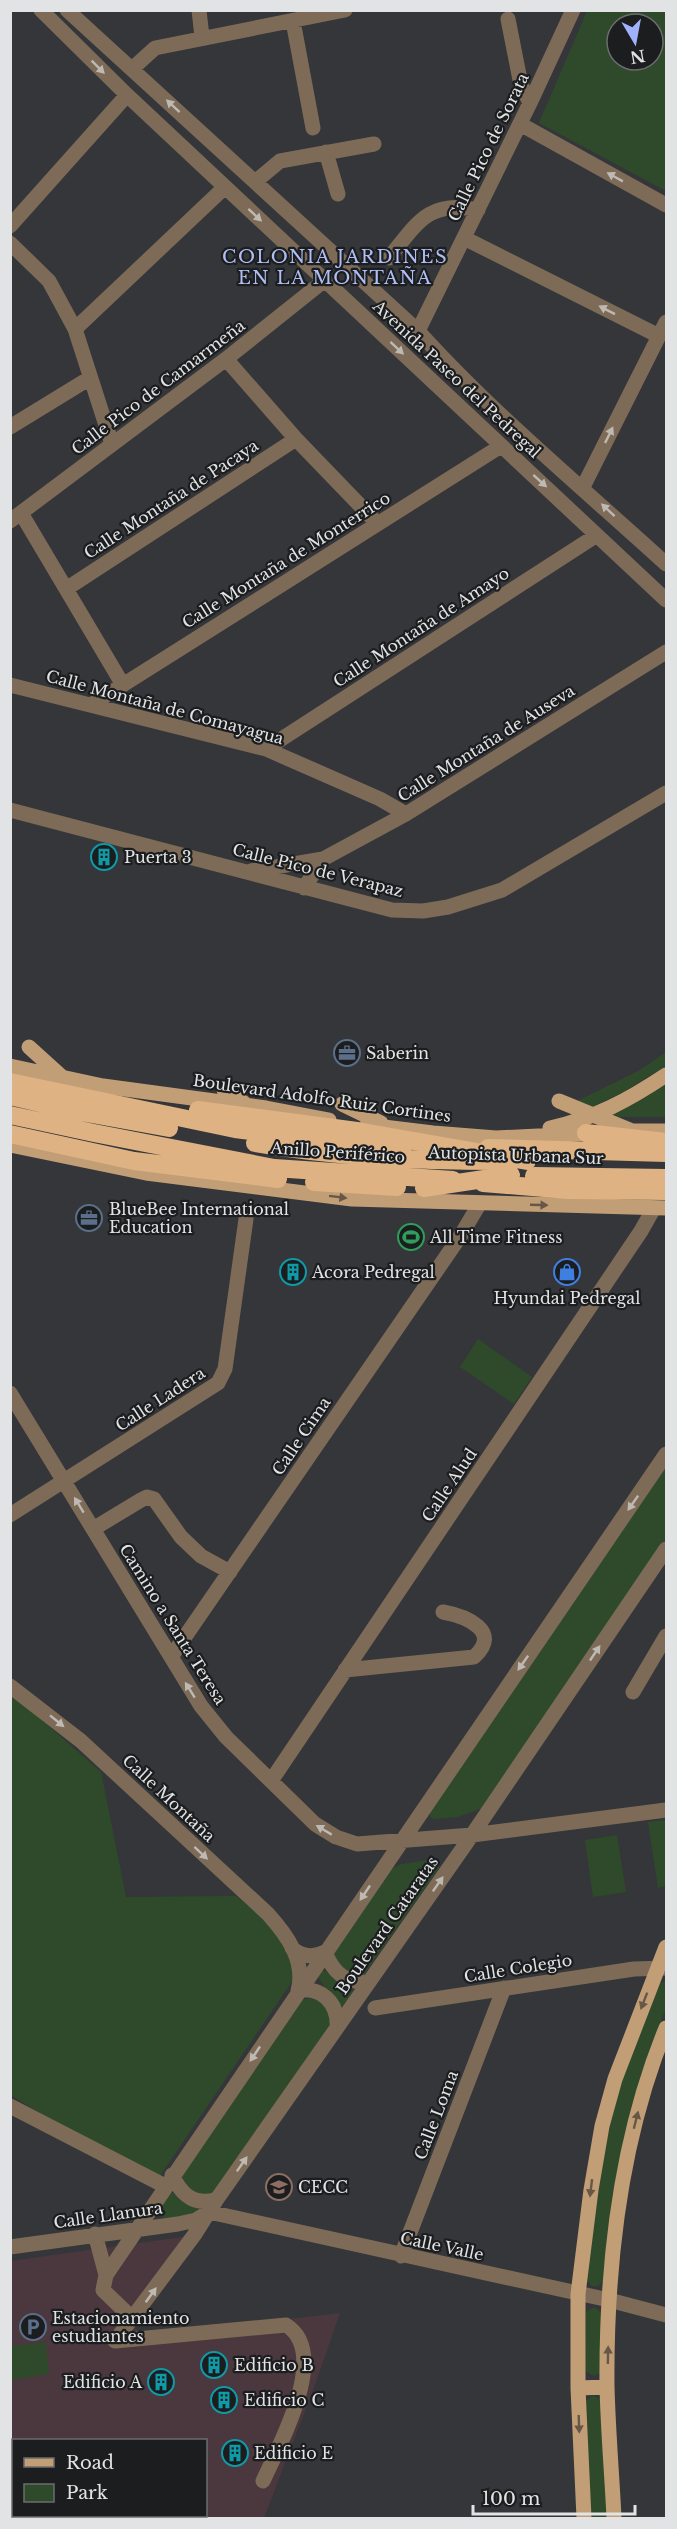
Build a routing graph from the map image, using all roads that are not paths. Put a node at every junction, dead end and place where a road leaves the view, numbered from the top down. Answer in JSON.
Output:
{"nodes":[{"id":1,"x":41,"y":10,"type":"edge"},
{"id":2,"x":67,"y":10,"type":"edge"},
{"id":3,"x":199,"y":10,"type":"edge"},
{"id":4,"x":573,"y":10,"type":"edge"},
{"id":5,"x":336,"y":11,"type":"edge"},
{"id":6,"x":508,"y":19,"type":"dead end"},
{"id":7,"x":293,"y":21,"type":"junction"},
{"id":8,"x":93,"y":33,"type":"junction"},
{"id":9,"x":202,"y":37,"type":"junction"},
{"id":10,"x":76,"y":45,"type":"junction"},
{"id":11,"x":133,"y":68,"type":"junction"},
{"id":12,"x":127,"y":95,"type":"junction"},
{"id":13,"x":530,"y":103,"type":"junction"},
{"id":14,"x":520,"y":124,"type":"junction"},
{"id":15,"x":313,"y":128,"type":"dead end"},
{"id":16,"x":202,"y":132,"type":"junction"},
{"id":17,"x":374,"y":144,"type":"dead end"},
{"id":18,"x":185,"y":149,"type":"junction"},
{"id":19,"x":223,"y":151,"type":"junction"},
{"id":20,"x":326,"y":152,"type":"junction"},
{"id":21,"x":204,"y":168,"type":"junction"},
{"id":22,"x":256,"y":181,"type":"junction"},
{"id":23,"x":225,"y":187,"type":"junction"},
{"id":24,"x":338,"y":194,"type":"dead end"},
{"id":25,"x":666,"y":205,"type":"edge"},
{"id":26,"x":478,"y":210,"type":"junction"},
{"id":27,"x":10,"y":226,"type":"edge"},
{"id":28,"x":464,"y":238,"type":"junction"},
{"id":29,"x":10,"y":243,"type":"edge"},
{"id":30,"x":389,"y":258,"type":"dead end"},
{"id":31,"x":325,"y":280,"type":"junction"},
{"id":32,"x":666,"y":322,"type":"edge"},
{"id":33,"x":75,"y":329,"type":"junction"},
{"id":34,"x":418,"y":331,"type":"junction"},
{"id":35,"x":659,"y":336,"type":"junction"},
{"id":36,"x":226,"y":358,"type":"junction"},
{"id":37,"x":446,"y":361,"type":"junction"},
{"id":38,"x":90,"y":378,"type":"junction"},
{"id":39,"x":430,"y":379,"type":"junction"},
{"id":40,"x":469,"y":384,"type":"junction"},
{"id":41,"x":452,"y":400,"type":"junction"},
{"id":42,"x":10,"y":426,"type":"edge"},
{"id":43,"x":296,"y":440,"type":"junction"},
{"id":44,"x":112,"y":444,"type":"junction"},
{"id":45,"x":501,"y":446,"type":"junction"},
{"id":46,"x":583,"y":487,"type":"junction"},
{"id":47,"x":16,"y":517,"type":"edge"},
{"id":48,"x":377,"y":523,"type":"junction"},
{"id":49,"x":632,"y":533,"type":"junction"},
{"id":50,"x":597,"y":535,"type":"junction"},
{"id":51,"x":648,"y":548,"type":"junction"},
{"id":52,"x":615,"y":553,"type":"junction"},
{"id":53,"x":666,"y":564,"type":"edge"},
{"id":54,"x":631,"y":566,"type":"junction"},
{"id":55,"x":66,"y":589,"type":"junction"},
{"id":56,"x":666,"y":600,"type":"edge"},
{"id":57,"x":666,"y":652,"type":"edge"},
{"id":58,"x":10,"y":685,"type":"edge"},
{"id":59,"x":123,"y":685,"type":"junction"},
{"id":60,"x":91,"y":705,"type":"junction"},
{"id":61,"x":266,"y":749,"type":"junction"},
{"id":62,"x":666,"y":793,"type":"edge"},
{"id":63,"x":10,"y":810,"type":"edge"},
{"id":64,"x":406,"y":814,"type":"junction"},
{"id":65,"x":322,"y":859,"type":"junction"},
{"id":66,"x":246,"y":872,"type":"junction"},
{"id":67,"x":304,"y":888,"type":"junction"},
{"id":68,"x":29,"y":1047,"type":"dead end"},
{"id":69,"x":10,"y":1066,"type":"edge"},
{"id":70,"x":10,"y":1075,"type":"edge"},
{"id":71,"x":666,"y":1075,"type":"edge"},
{"id":72,"x":63,"y":1078,"type":"junction"},
{"id":73,"x":10,"y":1082,"type":"edge"},
{"id":74,"x":224,"y":1090,"type":"dead end"},
{"id":75,"x":10,"y":1096,"type":"edge"},
{"id":76,"x":559,"y":1101,"type":"dead end"},
{"id":77,"x":342,"y":1104,"type":"dead end"},
{"id":78,"x":246,"y":1105,"type":"junction"},
{"id":79,"x":10,"y":1107,"type":"edge"},
{"id":80,"x":10,"y":1115,"type":"edge"},
{"id":81,"x":594,"y":1116,"type":"junction"},
{"id":82,"x":389,"y":1127,"type":"junction"},
{"id":83,"x":632,"y":1131,"type":"junction"},
{"id":84,"x":666,"y":1131,"type":"edge"},
{"id":85,"x":586,"y":1133,"type":"junction"},
{"id":86,"x":10,"y":1134,"type":"edge"},
{"id":87,"x":495,"y":1137,"type":"junction"},
{"id":88,"x":666,"y":1142,"type":"edge"},
{"id":89,"x":10,"y":1145,"type":"edge"},
{"id":90,"x":666,"y":1153,"type":"edge"},
{"id":91,"x":527,"y":1161,"type":"junction"},
{"id":92,"x":666,"y":1163,"type":"edge"},
{"id":93,"x":511,"y":1175,"type":"junction"},
{"id":94,"x":666,"y":1178,"type":"edge"},
{"id":95,"x":666,"y":1191,"type":"edge"},
{"id":96,"x":480,"y":1203,"type":"junction"},
{"id":97,"x":660,"y":1208,"type":"edge"},
{"id":98,"x":246,"y":1219,"type":"dead end"},
{"id":99,"x":10,"y":1393,"type":"edge"},
{"id":100,"x":666,"y":1454,"type":"edge"},
{"id":101,"x":64,"y":1481,"type":"junction"},
{"id":102,"x":10,"y":1515,"type":"edge"},
{"id":103,"x":93,"y":1529,"type":"junction"},
{"id":104,"x":666,"y":1549,"type":"edge"},
{"id":105,"x":230,"y":1572,"type":"junction"},
{"id":106,"x":443,"y":1612,"type":"dead end"},
{"id":107,"x":666,"y":1636,"type":"edge"},
{"id":108,"x":171,"y":1657,"type":"junction"},
{"id":109,"x":345,"y":1670,"type":"junction"},
{"id":110,"x":10,"y":1686,"type":"edge"},
{"id":111,"x":633,"y":1692,"type":"dead end"},
{"id":112,"x":271,"y":1781,"type":"junction"},
{"id":113,"x":666,"y":1810,"type":"edge"},
{"id":114,"x":472,"y":1835,"type":"junction"},
{"id":115,"x":401,"y":1840,"type":"junction"},
{"id":116,"x":357,"y":1844,"type":"junction"},
{"id":117,"x":387,"y":1861,"type":"junction"},
{"id":118,"x":666,"y":1947,"type":"edge"},
{"id":119,"x":292,"y":1948,"type":"junction"},
{"id":120,"x":325,"y":1952,"type":"junction"},
{"id":121,"x":662,"y":1968,"type":"edge"},
{"id":122,"x":368,"y":1982,"type":"junction"},
{"id":123,"x":504,"y":1988,"type":"junction"},
{"id":124,"x":298,"y":1991,"type":"junction"},
{"id":125,"x":375,"y":2008,"type":"dead end"},
{"id":126,"x":337,"y":2026,"type":"junction"},
{"id":127,"x":666,"y":2028,"type":"edge"},
{"id":128,"x":10,"y":2106,"type":"edge"},
{"id":129,"x":168,"y":2181,"type":"junction"},
{"id":130,"x":213,"y":2206,"type":"junction"},
{"id":131,"x":137,"y":2228,"type":"junction"},
{"id":132,"x":95,"y":2235,"type":"junction"},
{"id":133,"x":10,"y":2247,"type":"edge"},
{"id":134,"x":401,"y":2256,"type":"junction"},
{"id":135,"x":104,"y":2282,"type":"junction"},
{"id":136,"x":578,"y":2294,"type":"junction"},
{"id":137,"x":609,"y":2300,"type":"junction"},
{"id":138,"x":666,"y":2315,"type":"edge"},
{"id":139,"x":133,"y":2319,"type":"junction"},
{"id":140,"x":607,"y":2387,"type":"junction"},
{"id":141,"x":578,"y":2388,"type":"junction"},
{"id":142,"x":263,"y":2481,"type":"dead end"},
{"id":143,"x":584,"y":2518,"type":"edge"},
{"id":144,"x":614,"y":2518,"type":"edge"}],
"edges":[{"from":1,"to":10,"type":"street","name":"Avenida Paseo del Pedregal"},
{"from":2,"to":8,"type":"street","name":"Avenida Paseo del Pedregal"},
{"from":3,"to":9,"type":"street"},
{"from":4,"to":13,"type":"street","name":"Calle Pico de Sorata"},
{"from":5,"to":7,"type":"street"},
{"from":6,"to":13,"type":"street"},
{"from":7,"to":9,"type":"street"},
{"from":7,"to":15,"type":"street"},
{"from":8,"to":10,"type":"street"},
{"from":8,"to":11,"type":"street","name":"Avenida Paseo del Pedregal"},
{"from":9,"to":11,"type":"street"},
{"from":10,"to":12,"type":"street","name":"Avenida Paseo del Pedregal","one_way":true},
{"from":16,"to":11,"type":"street","name":"Avenida Paseo del Pedregal","one_way":true},
{"from":12,"to":18,"type":"street","name":"Avenida Paseo del Pedregal"},
{"from":12,"to":27,"type":"street"},
{"from":13,"to":14,"type":"street","name":"Calle Pico de Sorata"},
{"from":25,"to":14,"type":"street","one_way":true},
{"from":14,"to":26,"type":"street","name":"Calle Pico de Sorata"},
{"from":16,"to":18,"type":"street"},
{"from":16,"to":19,"type":"street","name":"Avenida Paseo del Pedregal"},
{"from":17,"to":20,"type":"street"},
{"from":18,"to":21,"type":"street","name":"Avenida Paseo del Pedregal"},
{"from":19,"to":21,"type":"street"},
{"from":19,"to":22,"type":"street","name":"Avenida Paseo del Pedregal"},
{"from":20,"to":22,"type":"street"},
{"from":20,"to":24,"type":"street"},
{"from":21,"to":23,"type":"street","name":"Avenida Paseo del Pedregal"},
{"from":22,"to":34,"type":"street","name":"Avenida Paseo del Pedregal"},
{"from":23,"to":31,"type":"street","name":"Avenida Paseo del Pedregal","one_way":true},
{"from":23,"to":33,"type":"street"},
{"from":26,"to":28,"type":"street","name":"Calle Pico de Sorata"},
{"from":26,"to":30,"type":"street"},
{"from":28,"to":34,"type":"street","name":"Calle Pico de Sorata"},
{"from":35,"to":28,"type":"street","one_way":true},
{"from":29,"to":33,"type":"street"},
{"from":31,"to":36,"type":"street","name":"Calle Pico de Camarmeña"},
{"from":31,"to":39,"type":"street","name":"Avenida Paseo del Pedregal","one_way":true},
{"from":32,"to":35,"type":"street"},
{"from":33,"to":38,"type":"street"},
{"from":34,"to":37,"type":"street","name":"Avenida Paseo del Pedregal"},
{"from":46,"to":35,"type":"street","one_way":true},
{"from":36,"to":43,"type":"street"},
{"from":36,"to":44,"type":"street","name":"Calle Pico de Camarmeña"},
{"from":37,"to":39,"type":"street"},
{"from":37,"to":40,"type":"street","name":"Avenida Paseo del Pedregal"},
{"from":38,"to":42,"type":"street"},
{"from":38,"to":44,"type":"street"},
{"from":39,"to":41,"type":"street","name":"Avenida Paseo del Pedregal"},
{"from":40,"to":41,"type":"street"},
{"from":40,"to":46,"type":"street","name":"Avenida Paseo del Pedregal"},
{"from":41,"to":45,"type":"street","name":"Avenida Paseo del Pedregal"},
{"from":43,"to":48,"type":"street"},
{"from":43,"to":55,"type":"street","name":"Calle Montaña de Pacaya"},
{"from":44,"to":47,"type":"street","name":"Calle Pico de Camarmeña"},
{"from":45,"to":48,"type":"street","name":"Calle Montaña de Monterrico"},
{"from":45,"to":50,"type":"street","name":"Avenida Paseo del Pedregal","one_way":true},
{"from":49,"to":46,"type":"street","name":"Avenida Paseo del Pedregal","one_way":true},
{"from":47,"to":55,"type":"street"},
{"from":48,"to":59,"type":"street","name":"Calle Montaña de Monterrico"},
{"from":49,"to":51,"type":"street","name":"Avenida Paseo del Pedregal"},
{"from":49,"to":52,"type":"street"},
{"from":50,"to":52,"type":"street","name":"Avenida Paseo del Pedregal"},
{"from":50,"to":61,"type":"street","name":"Calle Montaña de Amayo"},
{"from":51,"to":53,"type":"street","name":"Avenida Paseo del Pedregal"},
{"from":51,"to":54,"type":"street"},
{"from":52,"to":54,"type":"street","name":"Avenida Paseo del Pedregal"},
{"from":54,"to":56,"type":"street","name":"Avenida Paseo del Pedregal"},
{"from":55,"to":59,"type":"street"},
{"from":57,"to":64,"type":"street","name":"Calle Montaña de Auseva"},
{"from":58,"to":60,"type":"street","name":"Calle Montaña de Comayagua"},
{"from":59,"to":60,"type":"street","name":"Calle Montaña de Monterrico"},
{"from":60,"to":61,"type":"street","name":"Calle Montaña de Comayagua"},
{"from":61,"to":64,"type":"street","name":"Calle Montaña de Comayagua"},
{"from":62,"to":67,"type":"street","name":"Calle Pico de Verapaz"},
{"from":63,"to":66,"type":"street","name":"Calle Pico de Verapaz"},
{"from":64,"to":65,"type":"street","name":"Calle Montaña de Auseva"},
{"from":65,"to":66,"type":"street","name":"Calle Montaña de Auseva"},
{"from":65,"to":67,"type":"street","name":"Calle Montaña de Auseva"},
{"from":66,"to":67,"type":"street","name":"Calle Pico de Verapaz"},
{"from":68,"to":72,"type":"main road"},
{"from":69,"to":72,"type":"main road","name":"Boulevard Adolfo Ruiz Cortines"},
{"from":70,"to":91,"type":"highway","bridge":true},
{"from":71,"to":81,"type":"main road"},
{"from":72,"to":78,"type":"main road","name":"Boulevard Adolfo Ruiz Cortines"},
{"from":73,"to":90,"type":"highway","name":"Anillo Periférico"},
{"from":74,"to":78,"type":"main road"},
{"from":75,"to":91,"type":"highway","name":"Autopista Urbana Sur","bridge":true},
{"from":76,"to":81,"type":"main road"},
{"from":77,"to":82,"type":"main road"},
{"from":78,"to":82,"type":"main road","name":"Boulevard Adolfo Ruiz Cortines"},
{"from":79,"to":93,"type":"highway","name":"Autopista Urbana Sur","bridge":true},
{"from":80,"to":95,"type":"highway","name":"Anillo Periférico"},
{"from":81,"to":83,"type":"main road"},
{"from":81,"to":87,"type":"main road"},
{"from":82,"to":87,"type":"main road","name":"Boulevard Adolfo Ruiz Cortines"},
{"from":83,"to":84,"type":"main road","name":"Boulevard Adolfo Ruiz Cortines"},
{"from":83,"to":85,"type":"main road","name":"Boulevard Adolfo Ruiz Cortines"},
{"from":85,"to":87,"type":"main road","name":"Boulevard Adolfo Ruiz Cortines"},
{"from":85,"to":88,"type":"highway"},
{"from":86,"to":93,"type":"highway","bridge":true},
{"from":89,"to":96,"type":"main road","one_way":true},
{"from":91,"to":92,"type":"highway","name":"Autopista Urbana Sur"},
{"from":93,"to":94,"type":"highway","name":"Autopista Urbana Sur"},
{"from":96,"to":97,"type":"main road","one_way":true},
{"from":96,"to":105,"type":"street","name":"Calle Cima"},
{"from":97,"to":109,"type":"street","name":"Calle Alud"},
{"from":98,"to":101,"type":"street","name":"Calle Ladera"},
{"from":99,"to":101,"type":"street","name":"Camino a Santa Teresa"},
{"from":100,"to":115,"type":"street","one_way":true},
{"from":101,"to":102,"type":"street","name":"Calle Ladera"},
{"from":103,"to":101,"type":"street","name":"Camino a Santa Teresa","one_way":true},
{"from":103,"to":105,"type":"street"},
{"from":103,"to":108,"type":"street","name":"Camino a Santa Teresa"},
{"from":114,"to":104,"type":"street","name":"Boulevard Cataratas","one_way":true},
{"from":105,"to":108,"type":"street","name":"Calle Cima"},
{"from":106,"to":109,"type":"street"},
{"from":107,"to":111,"type":"street"},
{"from":112,"to":108,"type":"street","name":"Camino a Santa Teresa","one_way":true},
{"from":109,"to":112,"type":"street","name":"Calle Alud"},
{"from":110,"to":119,"type":"street","name":"Calle Montaña","one_way":true},
{"from":116,"to":112,"type":"street","name":"Camino a Santa Teresa","one_way":true},
{"from":113,"to":114,"type":"street","name":"Camino a Santa Teresa"},
{"from":114,"to":115,"type":"street","name":"Camino a Santa Teresa"},
{"from":122,"to":114,"type":"street","name":"Boulevard Cataratas","one_way":true},
{"from":115,"to":116,"type":"street","name":"Camino a Santa Teresa"},
{"from":115,"to":117,"type":"street"},
{"from":116,"to":117,"type":"street"},
{"from":117,"to":120,"type":"street","one_way":true},
{"from":118,"to":121,"type":"main road"},
{"from":119,"to":120,"type":"street"},
{"from":119,"to":124,"type":"street","name":"Calle Montaña"},
{"from":120,"to":122,"type":"street"},
{"from":120,"to":124,"type":"street"},
{"from":121,"to":123,"type":"street","name":"Calle Colegio"},
{"from":121,"to":136,"type":"main road","one_way":true},
{"from":122,"to":126,"type":"street","name":"Boulevard Cataratas"},
{"from":123,"to":125,"type":"street","name":"Calle Colegio"},
{"from":123,"to":134,"type":"street","name":"Calle Loma"},
{"from":124,"to":126,"type":"street"},
{"from":124,"to":129,"type":"street","one_way":true},
{"from":130,"to":126,"type":"street","name":"Boulevard Cataratas","one_way":true},
{"from":137,"to":127,"type":"main road","one_way":true},
{"from":128,"to":129,"type":"street"},
{"from":129,"to":130,"type":"street","name":"Calle Valle"},
{"from":129,"to":131,"type":"street"},
{"from":130,"to":131,"type":"street","name":"Calle Llanura"},
{"from":130,"to":134,"type":"street","name":"Calle Valle"},
{"from":139,"to":130,"type":"street","name":"Boulevard Cataratas","one_way":true},
{"from":131,"to":132,"type":"street","name":"Calle Llanura"},
{"from":131,"to":135,"type":"street"},
{"from":132,"to":133,"type":"street","name":"Calle Llanura"},
{"from":132,"to":135,"type":"street"},
{"from":134,"to":136,"type":"street","name":"Calle Valle"},
{"from":135,"to":139,"type":"street"},
{"from":136,"to":137,"type":"street","name":"Calle Valle"},
{"from":136,"to":141,"type":"main road"},
{"from":137,"to":138,"type":"street","name":"Calle Valle"},
{"from":140,"to":137,"type":"main road","one_way":true},
{"from":139,"to":142,"type":"street","name":"Boulevard Cataratas"},
{"from":140,"to":141,"type":"main road"},
{"from":140,"to":144,"type":"main road"},
{"from":141,"to":143,"type":"main road","one_way":true}]}
